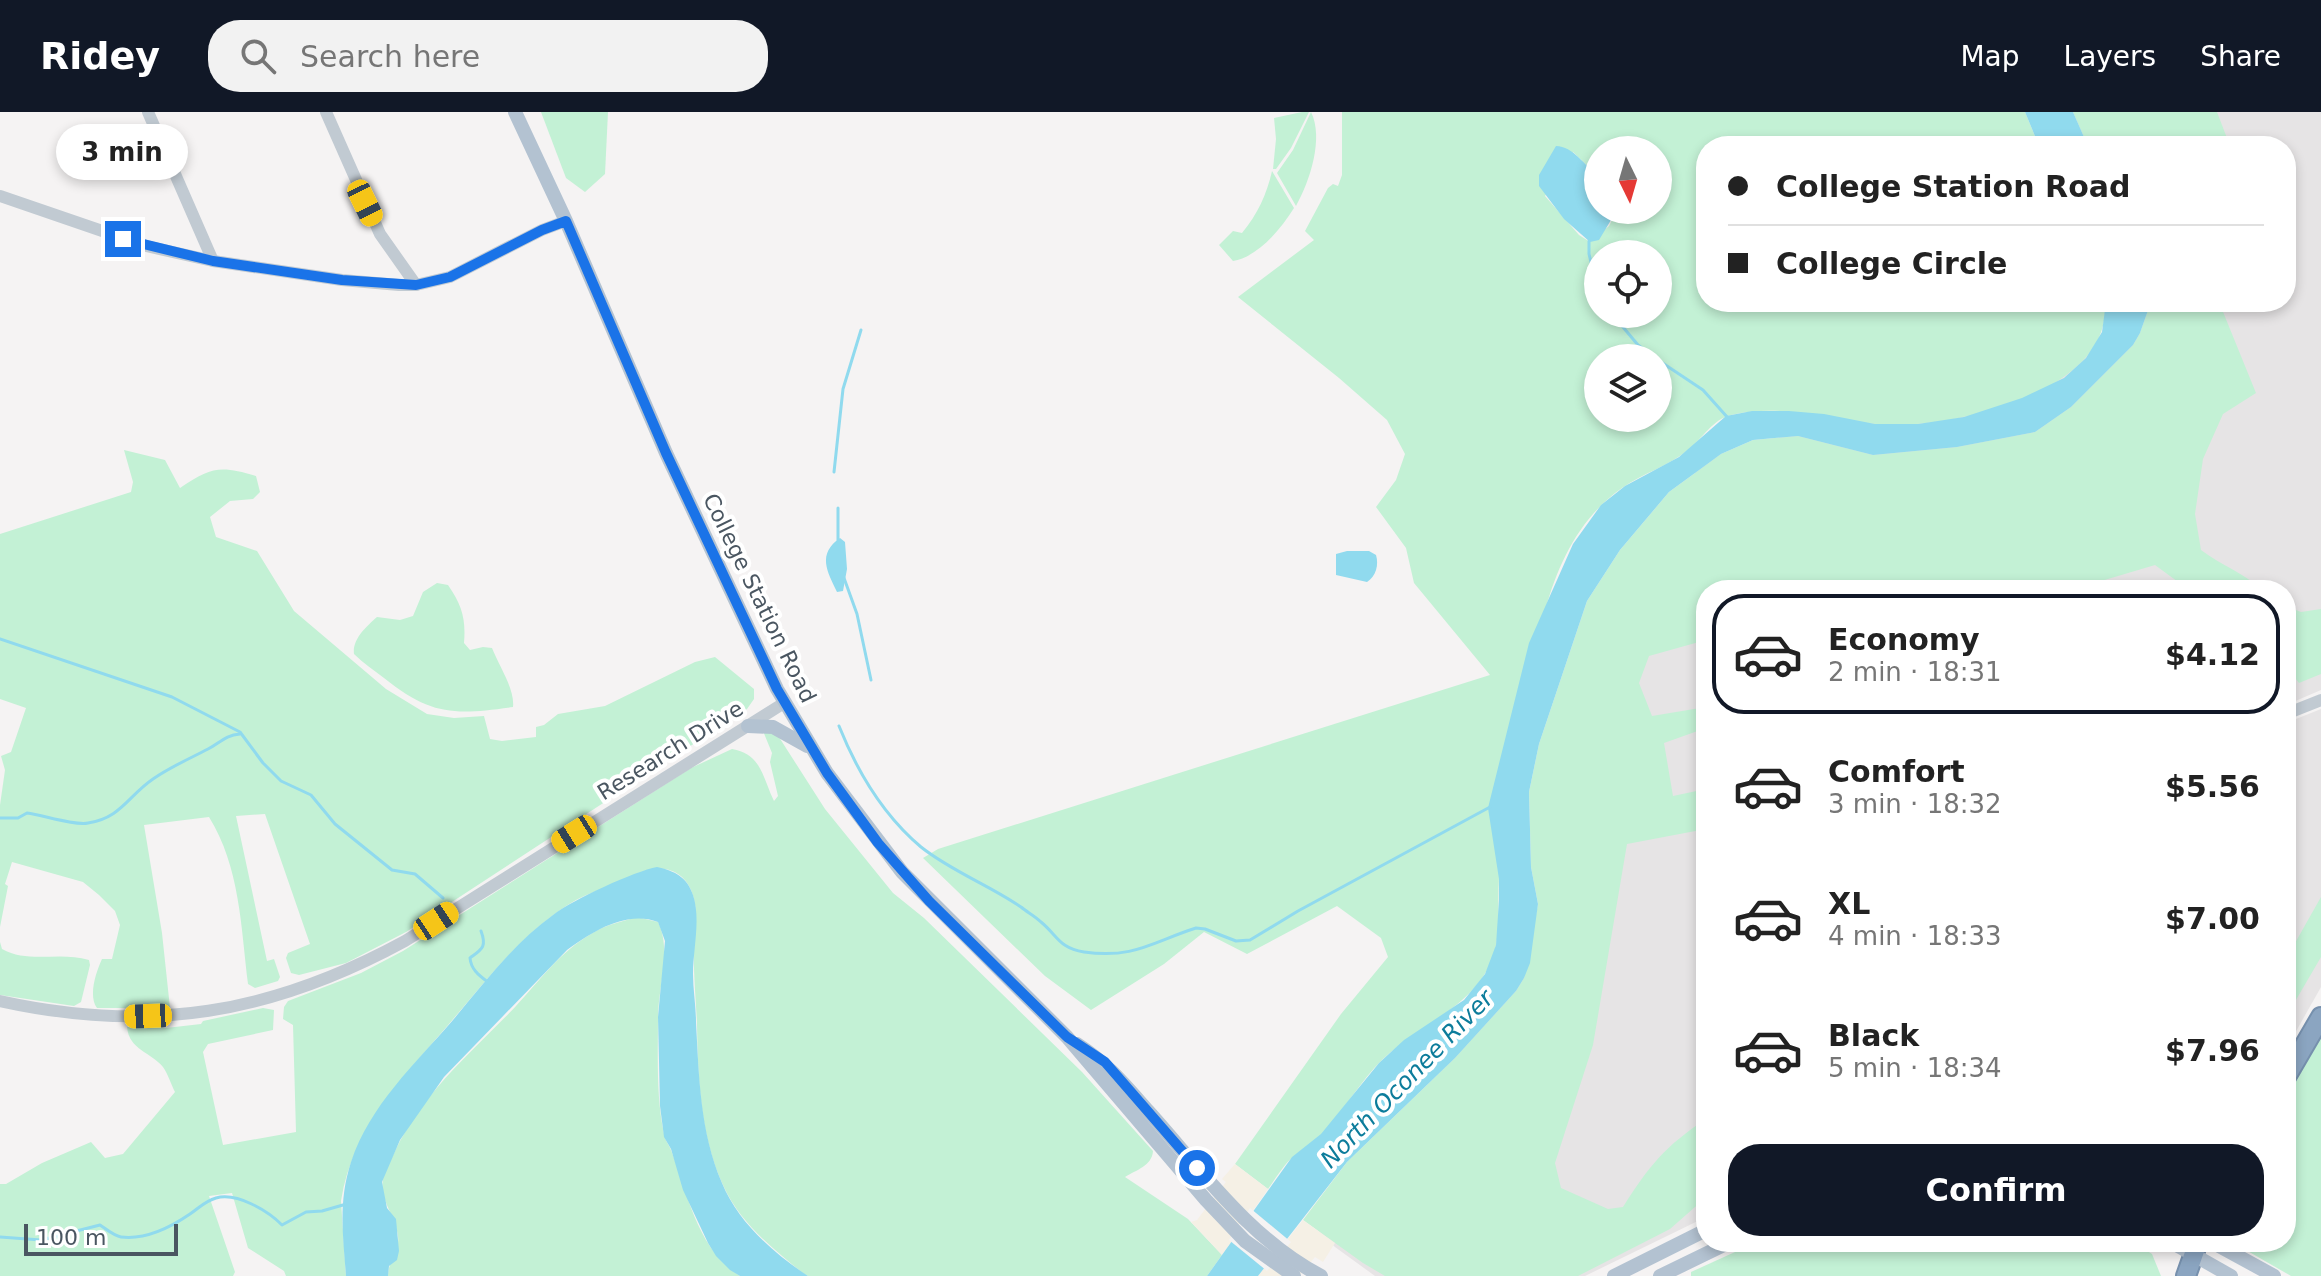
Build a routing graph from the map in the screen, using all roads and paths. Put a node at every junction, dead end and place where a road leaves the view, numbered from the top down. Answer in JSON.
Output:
{"nodes":[{"id":1,"x":148,"y":112,"type":"edge"},
{"id":2,"x":326,"y":112,"type":"edge"},
{"id":3,"x":515,"y":112,"type":"edge"},
{"id":4,"x":0,"y":196,"type":"edge"},
{"id":5,"x":566,"y":221,"type":"junction"},
{"id":6,"x":213,"y":261,"type":"junction"},
{"id":7,"x":416,"y":285,"type":"junction"},
{"id":8,"x":2321,"y":700,"type":"edge"},
{"id":9,"x":784,"y":703,"type":"junction"},
{"id":10,"x":2296,"y":710,"type":"edge"},
{"id":11,"x":748,"y":726,"type":"junction"},
{"id":12,"x":811,"y":748,"type":"junction"},
{"id":13,"x":0,"y":1001,"type":"edge"},
{"id":14,"x":2321,"y":1017,"type":"edge"},
{"id":15,"x":2296,"y":1060,"type":"edge"},
{"id":16,"x":1210,"y":1195,"type":"junction"},
{"id":17,"x":1696,"y":1235,"type":"edge"},
{"id":18,"x":1709,"y":1252,"type":"edge"},
{"id":19,"x":2195,"y":1252,"type":"edge"},
{"id":20,"x":2201,"y":1252,"type":"edge"},
{"id":21,"x":2230,"y":1252,"type":"edge"},
{"id":22,"x":1647,"y":1260,"type":"junction"},
{"id":23,"x":1316,"y":1274,"type":"edge"},
{"id":24,"x":1294,"y":1276,"type":"edge"},
{"id":25,"x":1614,"y":1276,"type":"edge"},
{"id":26,"x":1657,"y":1276,"type":"edge"},
{"id":27,"x":2186,"y":1276,"type":"edge"},
{"id":28,"x":2231,"y":1276,"type":"edge"},
{"id":29,"x":2274,"y":1276,"type":"edge"}],
"edges":[{"from":1,"to":6,"type":"street"},
{"from":2,"to":7,"type":"street"},
{"from":3,"to":5,"type":"main road","name":"College Station Road"},
{"from":4,"to":6,"type":"street"},
{"from":5,"to":7,"type":"street"},
{"from":5,"to":9,"type":"main road","name":"College Station Road"},
{"from":6,"to":7,"type":"street"},
{"from":8,"to":10,"type":"street"},
{"from":9,"to":11,"type":"street","name":"Research Drive"},
{"from":9,"to":12,"type":"main road","name":"College Station Road"},
{"from":11,"to":12,"type":"main road"},
{"from":11,"to":13,"type":"street","name":"Research Drive"},
{"from":12,"to":16,"type":"main road","name":"College Station Road"},
{"from":14,"to":15,"type":"highway"},
{"from":16,"to":23,"type":"main road","name":"College Station Road"},
{"from":16,"to":24,"type":"main road","name":"College Station Road"},
{"from":17,"to":22,"type":"main road"},
{"from":18,"to":26,"type":"main road"},
{"from":19,"to":27,"type":"highway"},
{"from":20,"to":28,"type":"main road"},
{"from":21,"to":29,"type":"main road"},
{"from":22,"to":25,"type":"main road"},
{"from":22,"to":26,"type":"street"}]}
